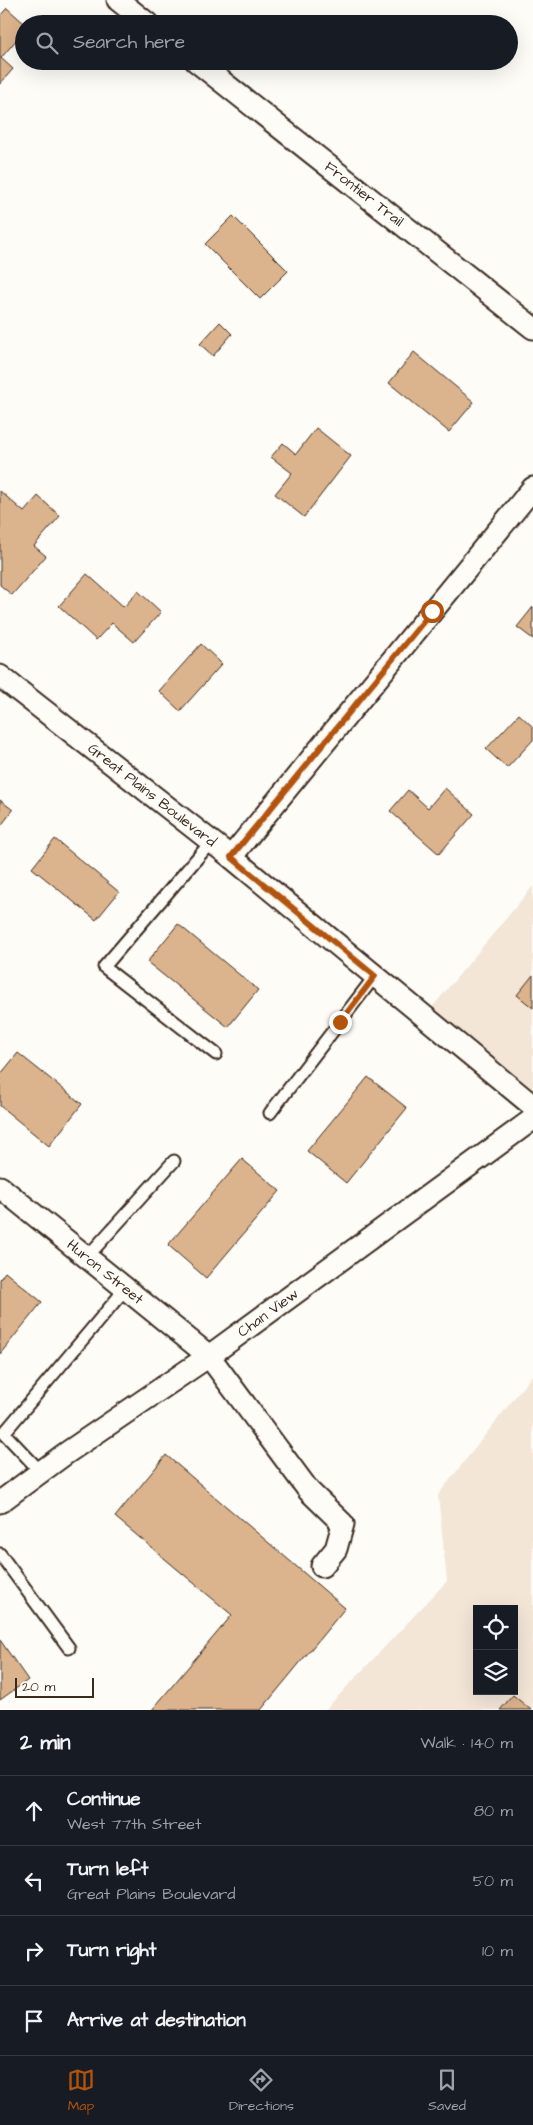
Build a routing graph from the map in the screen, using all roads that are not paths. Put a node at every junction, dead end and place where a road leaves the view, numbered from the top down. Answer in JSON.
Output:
{"nodes":[{"id":1,"x":118,"y":0,"type":"edge"},
{"id":2,"x":137,"y":15,"type":"edge"},
{"id":3,"x":207,"y":70,"type":"edge"},
{"id":4,"x":533,"y":328,"type":"edge"},
{"id":5,"x":533,"y":488,"type":"edge"},
{"id":6,"x":0,"y":676,"type":"edge"},
{"id":7,"x":211,"y":842,"type":"junction"},
{"id":8,"x":231,"y":857,"type":"junction"},
{"id":9,"x":375,"y":976,"type":"junction"},
{"id":10,"x":216,"y":1054,"type":"dead end"},
{"id":11,"x":533,"y":1106,"type":"edge"},
{"id":12,"x":270,"y":1113,"type":"dead end"},
{"id":13,"x":533,"y":1119,"type":"edge"},
{"id":14,"x":174,"y":1161,"type":"dead end"},
{"id":15,"x":0,"y":1187,"type":"edge"},
{"id":16,"x":88,"y":1258,"type":"junction"},
{"id":17,"x":126,"y":1288,"type":"junction"},
{"id":18,"x":210,"y":1356,"type":"junction"},
{"id":19,"x":41,"y":1472,"type":"junction"},
{"id":20,"x":0,"y":1502,"type":"edge"},
{"id":21,"x":0,"y":1554,"type":"edge"},
{"id":22,"x":322,"y":1566,"type":"dead end"},
{"id":23,"x":70,"y":1648,"type":"dead end"}],
"edges":[{"from":1,"to":2,"type":"street"},
{"from":3,"to":4,"type":"street","name":"Frontier Trail"},
{"from":5,"to":8,"type":"street"},
{"from":6,"to":7,"type":"street","name":"Great Plains Boulevard"},
{"from":7,"to":8,"type":"street","name":"Great Plains Boulevard"},
{"from":7,"to":10,"type":"lane"},
{"from":8,"to":9,"type":"street","name":"Great Plains Boulevard"},
{"from":9,"to":11,"type":"street","name":"Great Plains Boulevard"},
{"from":9,"to":12,"type":"lane"},
{"from":13,"to":18,"type":"street","name":"Chan View"},
{"from":14,"to":16,"type":"lane"},
{"from":15,"to":16,"type":"street","name":"Huron Street"},
{"from":16,"to":17,"type":"street","name":"Huron Street"},
{"from":17,"to":18,"type":"street","name":"Huron Street"},
{"from":17,"to":19,"type":"lane"},
{"from":18,"to":19,"type":"street","name":"Chan View"},
{"from":18,"to":22,"type":"street","name":"Huron Street"},
{"from":19,"to":20,"type":"street","name":"Chan View"},
{"from":21,"to":23,"type":"lane"}]}
